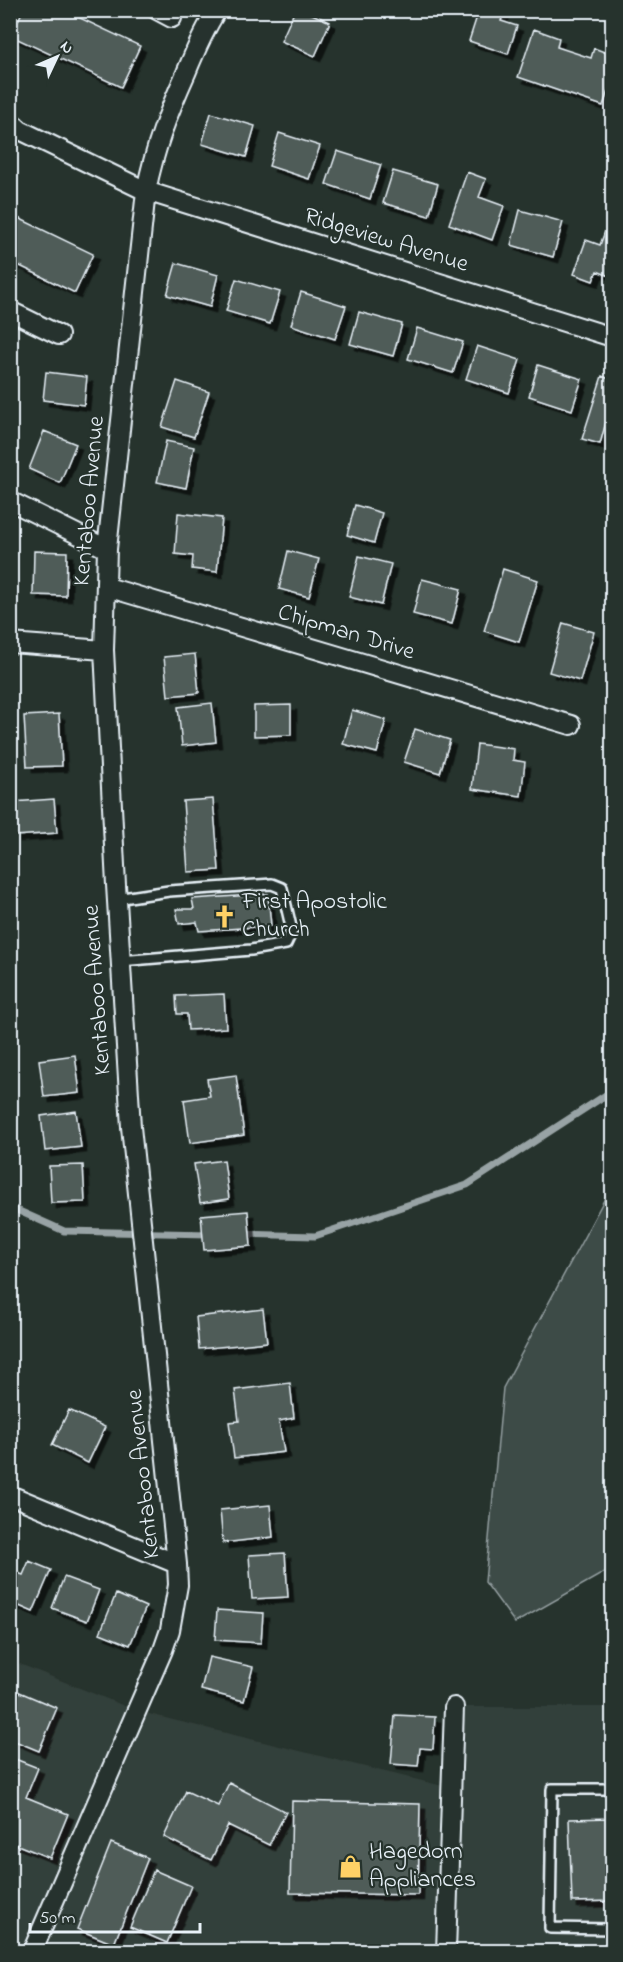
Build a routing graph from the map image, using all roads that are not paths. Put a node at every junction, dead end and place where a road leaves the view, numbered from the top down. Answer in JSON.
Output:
{"nodes":[{"id":1,"x":217,"y":10,"type":"edge"},
{"id":2,"x":10,"y":122,"type":"edge"},
{"id":3,"x":146,"y":191,"type":"junction"},
{"id":4,"x":10,"y":311,"type":"edge"},
{"id":5,"x":59,"y":334,"type":"dead end"},
{"id":6,"x":612,"y":337,"type":"edge"},
{"id":7,"x":10,"y":501,"type":"edge"},
{"id":8,"x":107,"y":549,"type":"junction"},
{"id":9,"x":107,"y":587,"type":"junction"},
{"id":10,"x":10,"y":643,"type":"edge"},
{"id":11,"x":104,"y":650,"type":"junction"},
{"id":12,"x":571,"y":725,"type":"dead end"},
{"id":13,"x":116,"y":899,"type":"junction"},
{"id":14,"x":120,"y":961,"type":"junction"},
{"id":15,"x":10,"y":1495,"type":"edge"},
{"id":16,"x":177,"y":1563,"type":"junction"},
{"id":17,"x":454,"y":1707,"type":"dead end"},
{"id":18,"x":612,"y":1789,"type":"edge"},
{"id":19,"x":612,"y":1929,"type":"edge"},
{"id":20,"x":32,"y":1952,"type":"edge"},
{"id":21,"x":446,"y":1952,"type":"edge"}],
"edges":[{"from":1,"to":3,"type":"street","name":"Kentaboo Avenue"},
{"from":2,"to":3,"type":"street","name":"Ridgeview Avenue"},
{"from":3,"to":6,"type":"street","name":"Ridgeview Avenue"},
{"from":3,"to":8,"type":"street","name":"Kentaboo Avenue"},
{"from":4,"to":5,"type":"street"},
{"from":7,"to":8,"type":"street"},
{"from":8,"to":9,"type":"street","name":"Kentaboo Avenue"},
{"from":9,"to":11,"type":"street","name":"Kentaboo Avenue"},
{"from":9,"to":12,"type":"street","name":"Chipman Drive"},
{"from":10,"to":11,"type":"street"},
{"from":11,"to":13,"type":"street","name":"Kentaboo Avenue"},
{"from":13,"to":14,"type":"street","name":"Kentaboo Avenue"},
{"from":13,"to":14,"type":"lane"},
{"from":14,"to":16,"type":"street","name":"Kentaboo Avenue"},
{"from":15,"to":16,"type":"street"},
{"from":16,"to":20,"type":"street","name":"Kentaboo Avenue"},
{"from":17,"to":21,"type":"street"},
{"from":18,"to":19,"type":"lane"}]}
